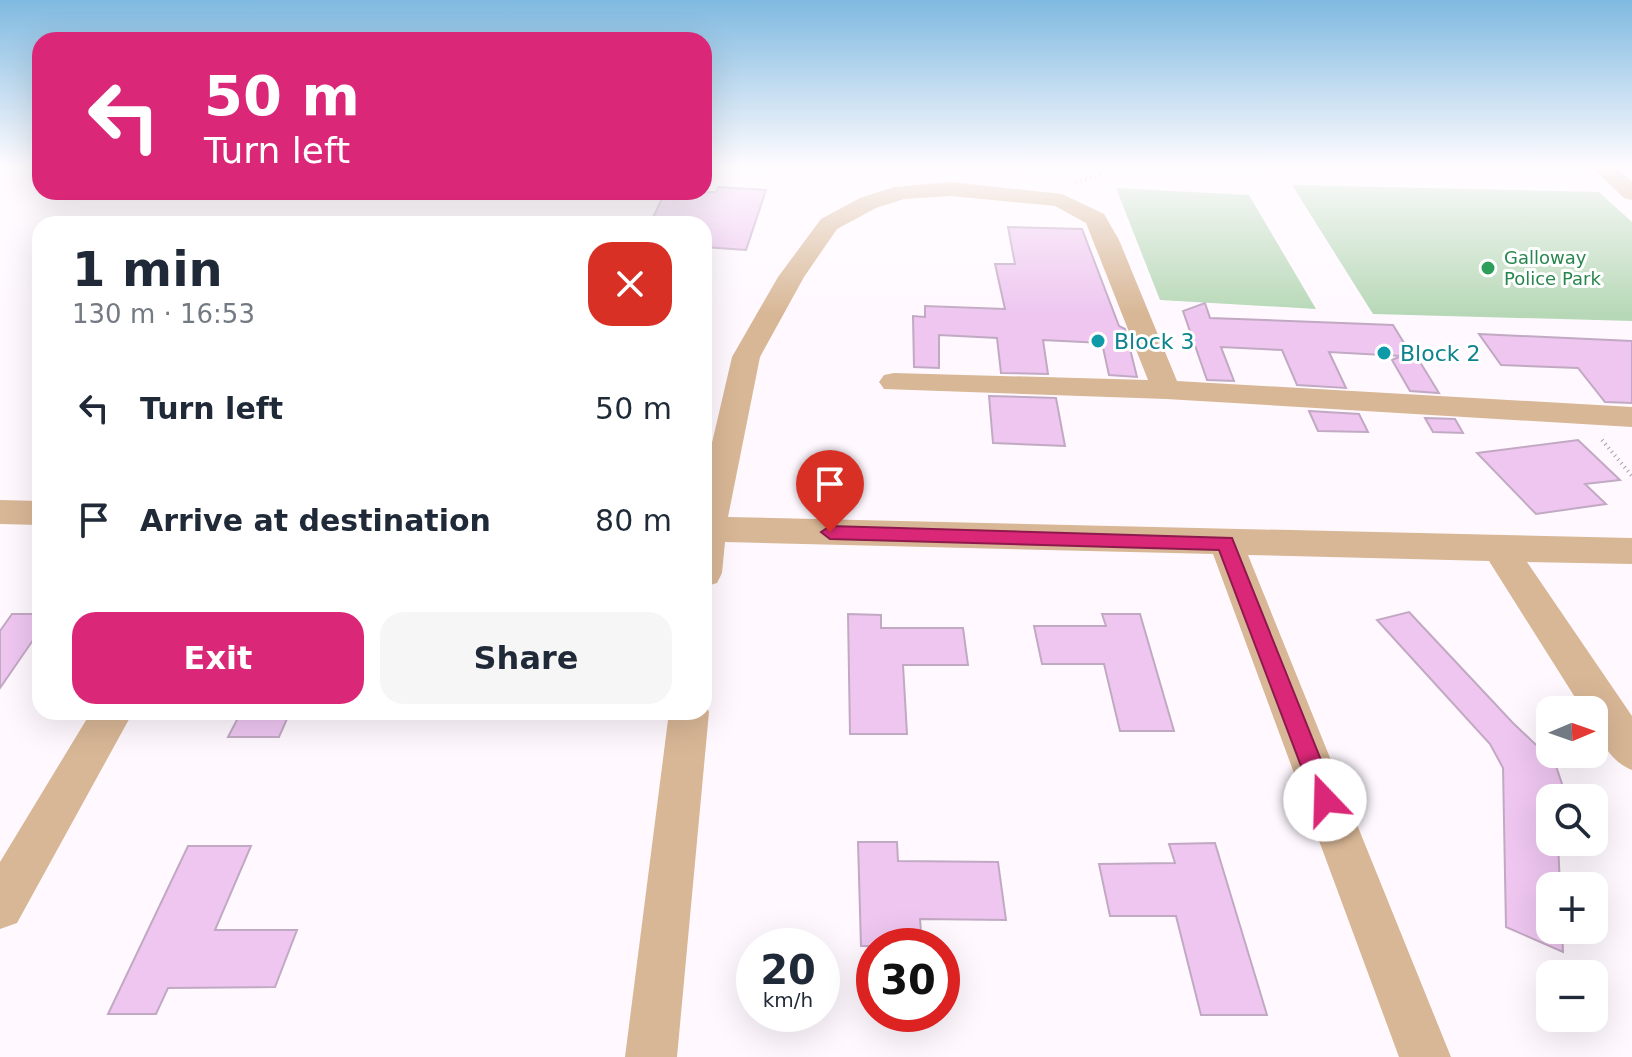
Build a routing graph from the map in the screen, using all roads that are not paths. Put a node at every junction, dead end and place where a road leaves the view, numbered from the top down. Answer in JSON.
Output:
{"nodes":[{"id":1,"x":846,"y":215,"type":"edge"},
{"id":2,"x":1091,"y":215,"type":"edge"},
{"id":3,"x":894,"y":382,"type":"dead end"},
{"id":4,"x":1166,"y":390,"type":"junction"},
{"id":5,"x":1632,"y":417,"type":"edge"},
{"id":6,"x":712,"y":503,"type":"edge"},
{"id":7,"x":0,"y":512,"type":"edge"},
{"id":8,"x":32,"y":513,"type":"edge"},
{"id":9,"x":712,"y":529,"type":"edge"},
{"id":10,"x":1226,"y":543,"type":"junction"},
{"id":11,"x":1500,"y":549,"type":"junction"},
{"id":12,"x":1632,"y":551,"type":"edge"},
{"id":13,"x":108,"y":720,"type":"edge"},
{"id":14,"x":688,"y":720,"type":"edge"},
{"id":15,"x":1632,"y":751,"type":"edge"},
{"id":16,"x":0,"y":906,"type":"edge"},
{"id":17,"x":651,"y":1057,"type":"edge"},
{"id":18,"x":1425,"y":1057,"type":"edge"}],
"edges":[{"from":1,"to":6,"type":"street"},
{"from":2,"to":4,"type":"street"},
{"from":3,"to":4,"type":"street"},
{"from":4,"to":5,"type":"street"},
{"from":7,"to":8,"type":"street"},
{"from":9,"to":10,"type":"street"},
{"from":10,"to":11,"type":"street"},
{"from":10,"to":18,"type":"street"},
{"from":11,"to":12,"type":"street"},
{"from":11,"to":15,"type":"street"},
{"from":13,"to":16,"type":"street"},
{"from":14,"to":17,"type":"street"}]}
